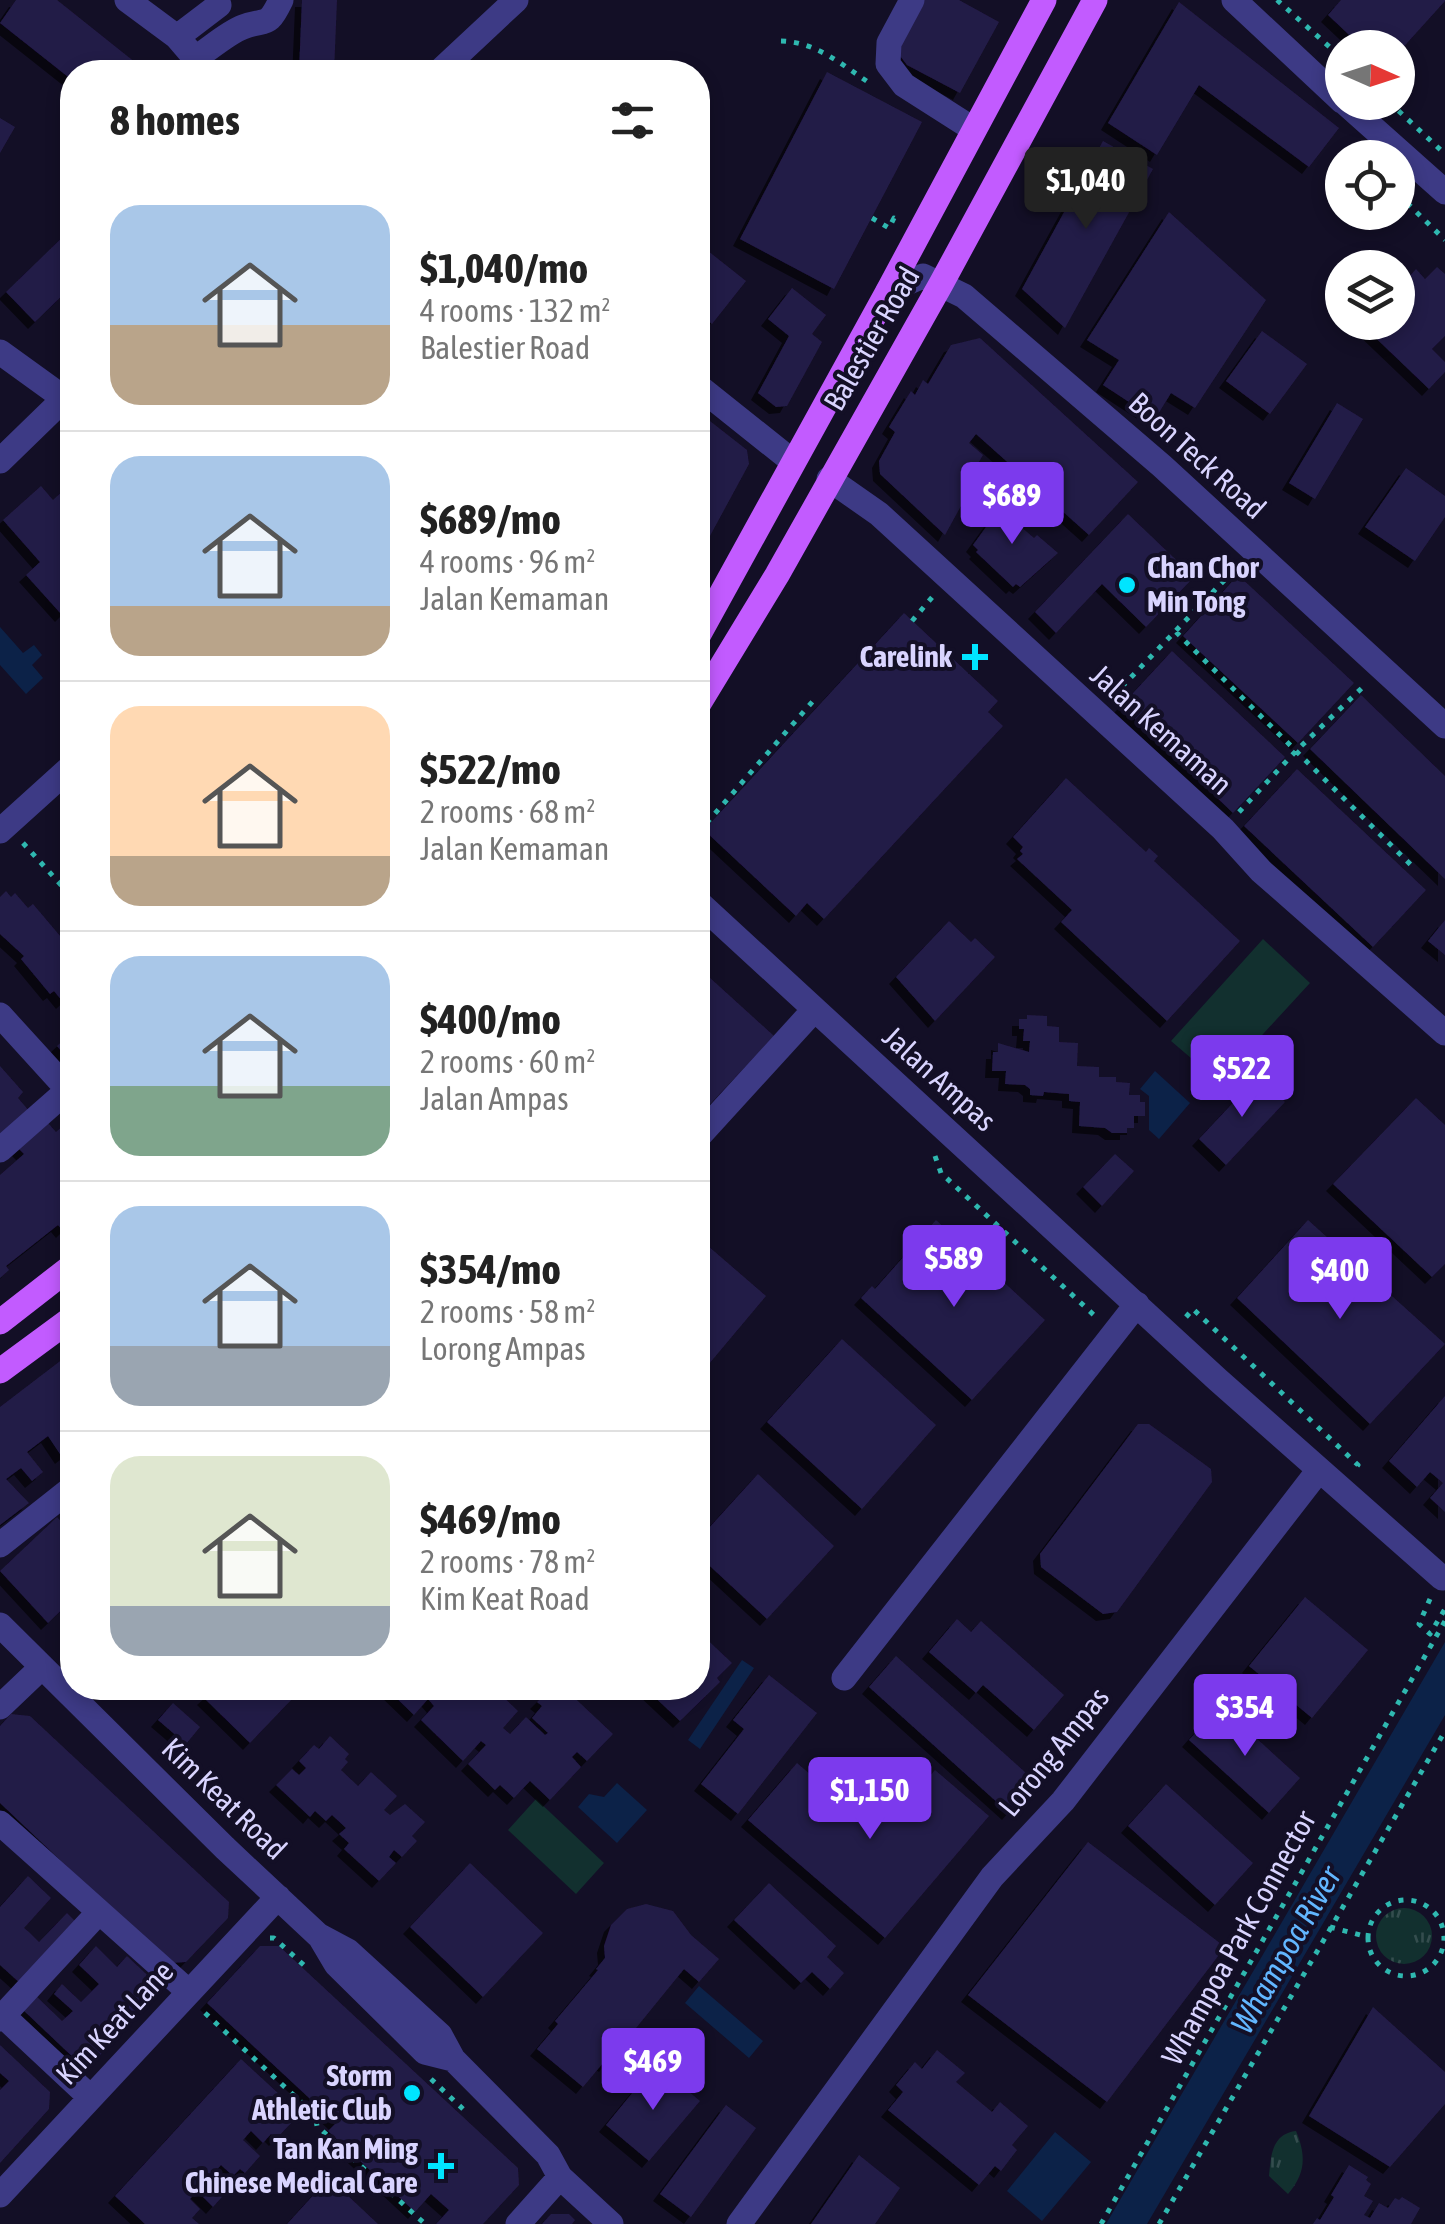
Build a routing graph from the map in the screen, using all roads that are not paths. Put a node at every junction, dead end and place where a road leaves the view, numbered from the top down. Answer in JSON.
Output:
{"nodes":[{"id":1,"x":126,"y":0,"type":"edge"},
{"id":2,"x":281,"y":0,"type":"edge"},
{"id":3,"x":516,"y":0,"type":"edge"},
{"id":4,"x":912,"y":0,"type":"edge"},
{"id":5,"x":1044,"y":0,"type":"edge"},
{"id":6,"x":1094,"y":0,"type":"edge"},
{"id":7,"x":1234,"y":0,"type":"edge"},
{"id":8,"x":219,"y":3,"type":"edge"},
{"id":9,"x":244,"y":26,"type":"junction"},
{"id":10,"x":177,"y":38,"type":"junction"},
{"id":11,"x":196,"y":60,"type":"edge"},
{"id":12,"x":207,"y":60,"type":"edge"},
{"id":13,"x":451,"y":60,"type":"edge"},
{"id":14,"x":1325,"y":85,"type":"edge"},
{"id":15,"x":1363,"y":120,"type":"edge"},
{"id":16,"x":973,"y":129,"type":"junction"},
{"id":17,"x":1445,"y":192,"type":"edge"},
{"id":18,"x":942,"y":284,"type":"junction"},
{"id":19,"x":888,"y":292,"type":"junction"},
{"id":20,"x":0,"y":352,"type":"edge"},
{"id":21,"x":60,"y":391,"type":"edge"},
{"id":22,"x":710,"y":396,"type":"edge"},
{"id":23,"x":60,"y":407,"type":"edge"},
{"id":24,"x":0,"y":460,"type":"edge"},
{"id":25,"x":792,"y":461,"type":"junction"},
{"id":26,"x":830,"y":479,"type":"junction"},
{"id":27,"x":710,"y":610,"type":"edge"},
{"id":28,"x":710,"y":686,"type":"edge"},
{"id":29,"x":1445,"y":726,"type":"edge"},
{"id":30,"x":60,"y":779,"type":"edge"},
{"id":31,"x":9,"y":834,"type":"edge"},
{"id":32,"x":710,"y":913,"type":"edge"},
{"id":33,"x":814,"y":1010,"type":"junction"},
{"id":34,"x":0,"y":1015,"type":"edge"},
{"id":35,"x":1445,"y":1034,"type":"edge"},
{"id":36,"x":60,"y":1081,"type":"edge"},
{"id":37,"x":60,"y":1100,"type":"edge"},
{"id":38,"x":710,"y":1125,"type":"edge"},
{"id":39,"x":0,"y":1150,"type":"edge"},
{"id":40,"x":60,"y":1275,"type":"edge"},
{"id":41,"x":1137,"y":1304,"type":"junction"},
{"id":42,"x":0,"y":1322,"type":"edge"},
{"id":43,"x":60,"y":1327,"type":"edge"},
{"id":44,"x":0,"y":1371,"type":"edge"},
{"id":45,"x":1319,"y":1470,"type":"junction"},
{"id":46,"x":60,"y":1498,"type":"edge"},
{"id":47,"x":0,"y":1545,"type":"edge"},
{"id":48,"x":1442,"y":1578,"type":"dead end"},
{"id":49,"x":0,"y":1625,"type":"edge"},
{"id":50,"x":42,"y":1667,"type":"junction"},
{"id":51,"x":844,"y":1678,"type":"dead end"},
{"id":52,"x":60,"y":1685,"type":"edge"},
{"id":53,"x":76,"y":1700,"type":"edge"},
{"id":54,"x":0,"y":1707,"type":"edge"},
{"id":55,"x":0,"y":1824,"type":"edge"},
{"id":56,"x":278,"y":1897,"type":"junction"},
{"id":57,"x":99,"y":1912,"type":"junction"},
{"id":58,"x":187,"y":1994,"type":"junction"},
{"id":59,"x":1,"y":2016,"type":"edge"},
{"id":60,"x":90,"y":2097,"type":"junction"},
{"id":61,"x":560,"y":2177,"type":"junction"},
{"id":62,"x":0,"y":2194,"type":"edge"},
{"id":63,"x":518,"y":2224,"type":"edge"},
{"id":64,"x":611,"y":2224,"type":"edge"},
{"id":65,"x":739,"y":2224,"type":"edge"}],
"edges":[{"from":1,"to":10,"type":"street"},
{"from":2,"to":9,"type":"street"},
{"from":3,"to":13,"type":"street"},
{"from":4,"to":16,"type":"street"},
{"from":5,"to":16,"type":"main road","name":"Balestier Road"},
{"from":6,"to":18,"type":"main road","name":"Balestier Road"},
{"from":7,"to":14,"type":"street"},
{"from":8,"to":9,"type":"street"},
{"from":8,"to":10,"type":"street"},
{"from":9,"to":12,"type":"street"},
{"from":10,"to":11,"type":"street"},
{"from":15,"to":17,"type":"street"},
{"from":16,"to":19,"type":"main road","name":"Balestier Road"},
{"from":18,"to":19,"type":"street"},
{"from":18,"to":26,"type":"main road","name":"Balestier Road"},
{"from":18,"to":29,"type":"street","name":"Boon Teck Road"},
{"from":19,"to":25,"type":"main road","name":"Balestier Road"},
{"from":20,"to":21,"type":"street"},
{"from":22,"to":25,"type":"street"},
{"from":23,"to":24,"type":"street"},
{"from":25,"to":27,"type":"main road","name":"Balestier Road"},
{"from":26,"to":28,"type":"main road","name":"Balestier Road"},
{"from":26,"to":35,"type":"street","name":"Jalan Kemaman"},
{"from":30,"to":31,"type":"street"},
{"from":32,"to":33,"type":"street","name":"Jalan Ampas"},
{"from":33,"to":38,"type":"street"},
{"from":33,"to":41,"type":"street","name":"Jalan Ampas"},
{"from":34,"to":36,"type":"street"},
{"from":37,"to":39,"type":"street"},
{"from":40,"to":42,"type":"main road"},
{"from":41,"to":45,"type":"street","name":"Jalan Ampas"},
{"from":41,"to":51,"type":"street"},
{"from":43,"to":44,"type":"main road"},
{"from":45,"to":48,"type":"street","name":"Jalan Ampas"},
{"from":45,"to":65,"type":"street","name":"Lorong Ampas"},
{"from":46,"to":47,"type":"street"},
{"from":49,"to":50,"type":"street","name":"Kim Keat Road"},
{"from":50,"to":52,"type":"street","name":"Kim Keat Road"},
{"from":50,"to":54,"type":"street"},
{"from":53,"to":56,"type":"street","name":"Kim Keat Road"},
{"from":55,"to":57,"type":"street"},
{"from":56,"to":58,"type":"street","name":"Kim Keat Lane"},
{"from":56,"to":61,"type":"street","name":"Kim Keat Road"},
{"from":57,"to":58,"type":"street"},
{"from":57,"to":59,"type":"street"},
{"from":58,"to":60,"type":"street","name":"Kim Keat Lane"},
{"from":59,"to":60,"type":"street"},
{"from":60,"to":62,"type":"street","name":"Kim Keat Lane"},
{"from":61,"to":63,"type":"street"},
{"from":61,"to":64,"type":"street","name":"Kim Keat Road"}]}
